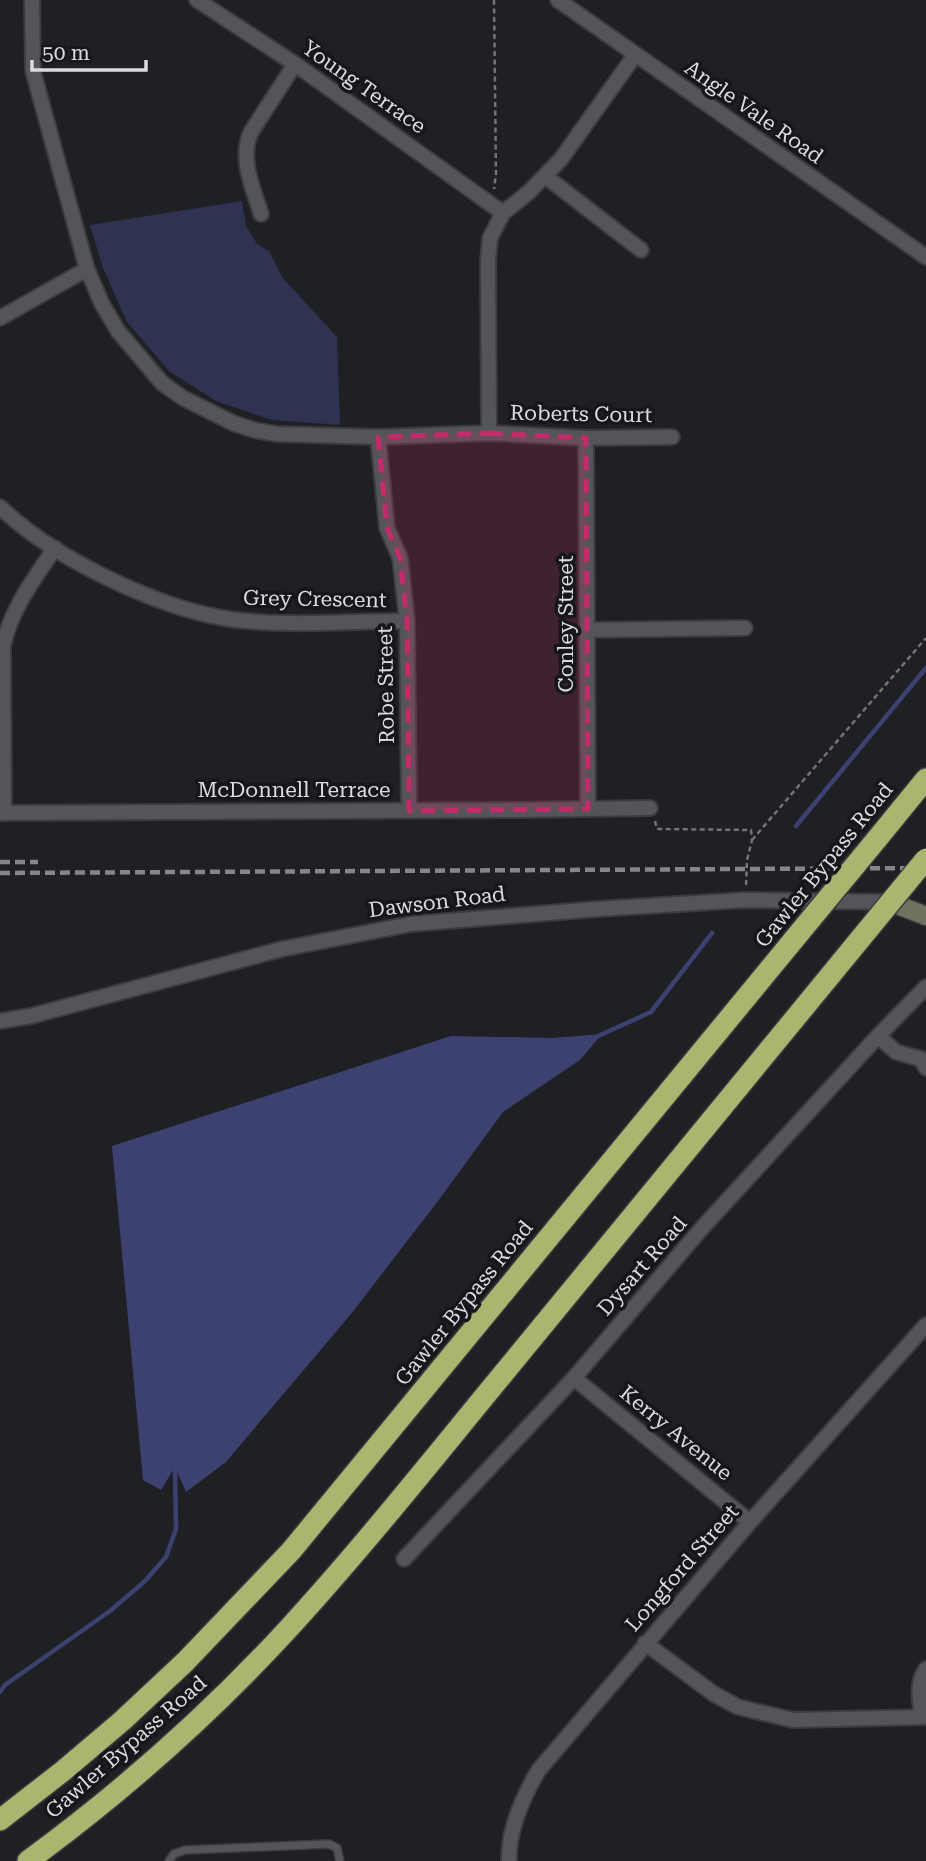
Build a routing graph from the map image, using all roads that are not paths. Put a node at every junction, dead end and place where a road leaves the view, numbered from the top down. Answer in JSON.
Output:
{"nodes":[{"id":1,"x":32,"y":0,"type":"edge"},
{"id":2,"x":197,"y":0,"type":"edge"},
{"id":3,"x":558,"y":0,"type":"edge"},
{"id":4,"x":635,"y":55,"type":"junction"},
{"id":5,"x":295,"y":64,"type":"junction"},
{"id":6,"x":545,"y":176,"type":"junction"},
{"id":7,"x":503,"y":213,"type":"junction"},
{"id":8,"x":261,"y":214,"type":"dead end"},
{"id":9,"x":641,"y":250,"type":"dead end"},
{"id":10,"x":926,"y":257,"type":"edge"},
{"id":11,"x":87,"y":269,"type":"junction"},
{"id":12,"x":0,"y":318,"type":"edge"},
{"id":13,"x":489,"y":433,"type":"junction"},
{"id":14,"x":378,"y":437,"type":"junction"},
{"id":15,"x":671,"y":437,"type":"dead end"},
{"id":16,"x":586,"y":438,"type":"junction"},
{"id":17,"x":0,"y":507,"type":"edge"},
{"id":18,"x":55,"y":548,"type":"junction"},
{"id":19,"x":407,"y":621,"type":"junction"},
{"id":20,"x":745,"y":628,"type":"dead end"},
{"id":21,"x":587,"y":630,"type":"junction"},
{"id":22,"x":926,"y":779,"type":"edge"},
{"id":23,"x":650,"y":808,"type":"road end"},
{"id":24,"x":588,"y":809,"type":"junction"},
{"id":25,"x":409,"y":811,"type":"junction"},
{"id":26,"x":2,"y":813,"type":"edge"},
{"id":27,"x":926,"y":859,"type":"edge"},
{"id":28,"x":890,"y":902,"type":"junction"},
{"id":29,"x":926,"y":902,"type":"edge"},
{"id":30,"x":926,"y":916,"type":"edge"},
{"id":31,"x":926,"y":985,"type":"edge"},
{"id":32,"x":0,"y":1021,"type":"edge"},
{"id":33,"x":878,"y":1036,"type":"junction"},
{"id":34,"x":926,"y":1068,"type":"edge"},
{"id":35,"x":926,"y":1325,"type":"edge"},
{"id":36,"x":574,"y":1378,"type":"junction"},
{"id":37,"x":750,"y":1522,"type":"junction"},
{"id":38,"x":404,"y":1559,"type":"dead end"},
{"id":39,"x":645,"y":1643,"type":"junction"},
{"id":40,"x":926,"y":1669,"type":"edge"},
{"id":41,"x":924,"y":1717,"type":"edge"},
{"id":42,"x":0,"y":1819,"type":"edge"},
{"id":43,"x":29,"y":1861,"type":"edge"},
{"id":44,"x":169,"y":1861,"type":"edge"},
{"id":45,"x":340,"y":1861,"type":"edge"},
{"id":46,"x":509,"y":1861,"type":"edge"}],
"edges":[{"from":1,"to":11,"type":"street","name":"Roberts Court"},
{"from":2,"to":5,"type":"street","name":"Young Terrace"},
{"from":3,"to":4,"type":"street","name":"Angle Vale Road"},
{"from":4,"to":6,"type":"street"},
{"from":4,"to":10,"type":"street","name":"Angle Vale Road"},
{"from":5,"to":7,"type":"street","name":"Young Terrace"},
{"from":5,"to":8,"type":"street"},
{"from":6,"to":7,"type":"street"},
{"from":6,"to":9,"type":"street"},
{"from":7,"to":13,"type":"street"},
{"from":11,"to":12,"type":"street"},
{"from":11,"to":14,"type":"street","name":"Roberts Court"},
{"from":13,"to":14,"type":"street","name":"Roberts Court"},
{"from":13,"to":16,"type":"street","name":"Roberts Court"},
{"from":14,"to":19,"type":"street","name":"Robe Street"},
{"from":15,"to":16,"type":"street","name":"Roberts Court"},
{"from":16,"to":21,"type":"street","name":"Conley Street"},
{"from":17,"to":18,"type":"street","name":"Grey Crescent"},
{"from":18,"to":19,"type":"street","name":"Grey Crescent"},
{"from":18,"to":26,"type":"street"},
{"from":19,"to":25,"type":"street","name":"Robe Street"},
{"from":20,"to":21,"type":"street"},
{"from":21,"to":24,"type":"street","name":"Conley Street"},
{"from":22,"to":42,"type":"highway","name":"Gawler Bypass Road","bridge":true},
{"from":23,"to":24,"type":"street","name":"McDonnell Terrace"},
{"from":24,"to":25,"type":"street","name":"McDonnell Terrace"},
{"from":25,"to":26,"type":"street","name":"McDonnell Terrace"},
{"from":27,"to":43,"type":"highway","name":"Gawler Bypass Road","bridge":true},
{"from":28,"to":29,"type":"street","name":"Dawson Road"},
{"from":28,"to":30,"type":"street","name":"Dawson Road"},
{"from":28,"to":32,"type":"street","name":"Dawson Road"},
{"from":31,"to":33,"type":"street","name":"Dysart Road"},
{"from":33,"to":34,"type":"street"},
{"from":33,"to":36,"type":"street","name":"Dysart Road"},
{"from":35,"to":37,"type":"street","name":"Longford Street"},
{"from":36,"to":37,"type":"street","name":"Kerry Avenue"},
{"from":36,"to":38,"type":"street","name":"Dysart Road"},
{"from":37,"to":39,"type":"street","name":"Longford Street"},
{"from":39,"to":41,"type":"street"},
{"from":39,"to":46,"type":"street","name":"Longford Street"},
{"from":40,"to":41,"type":"street"},
{"from":44,"to":45,"type":"lane"}]}
